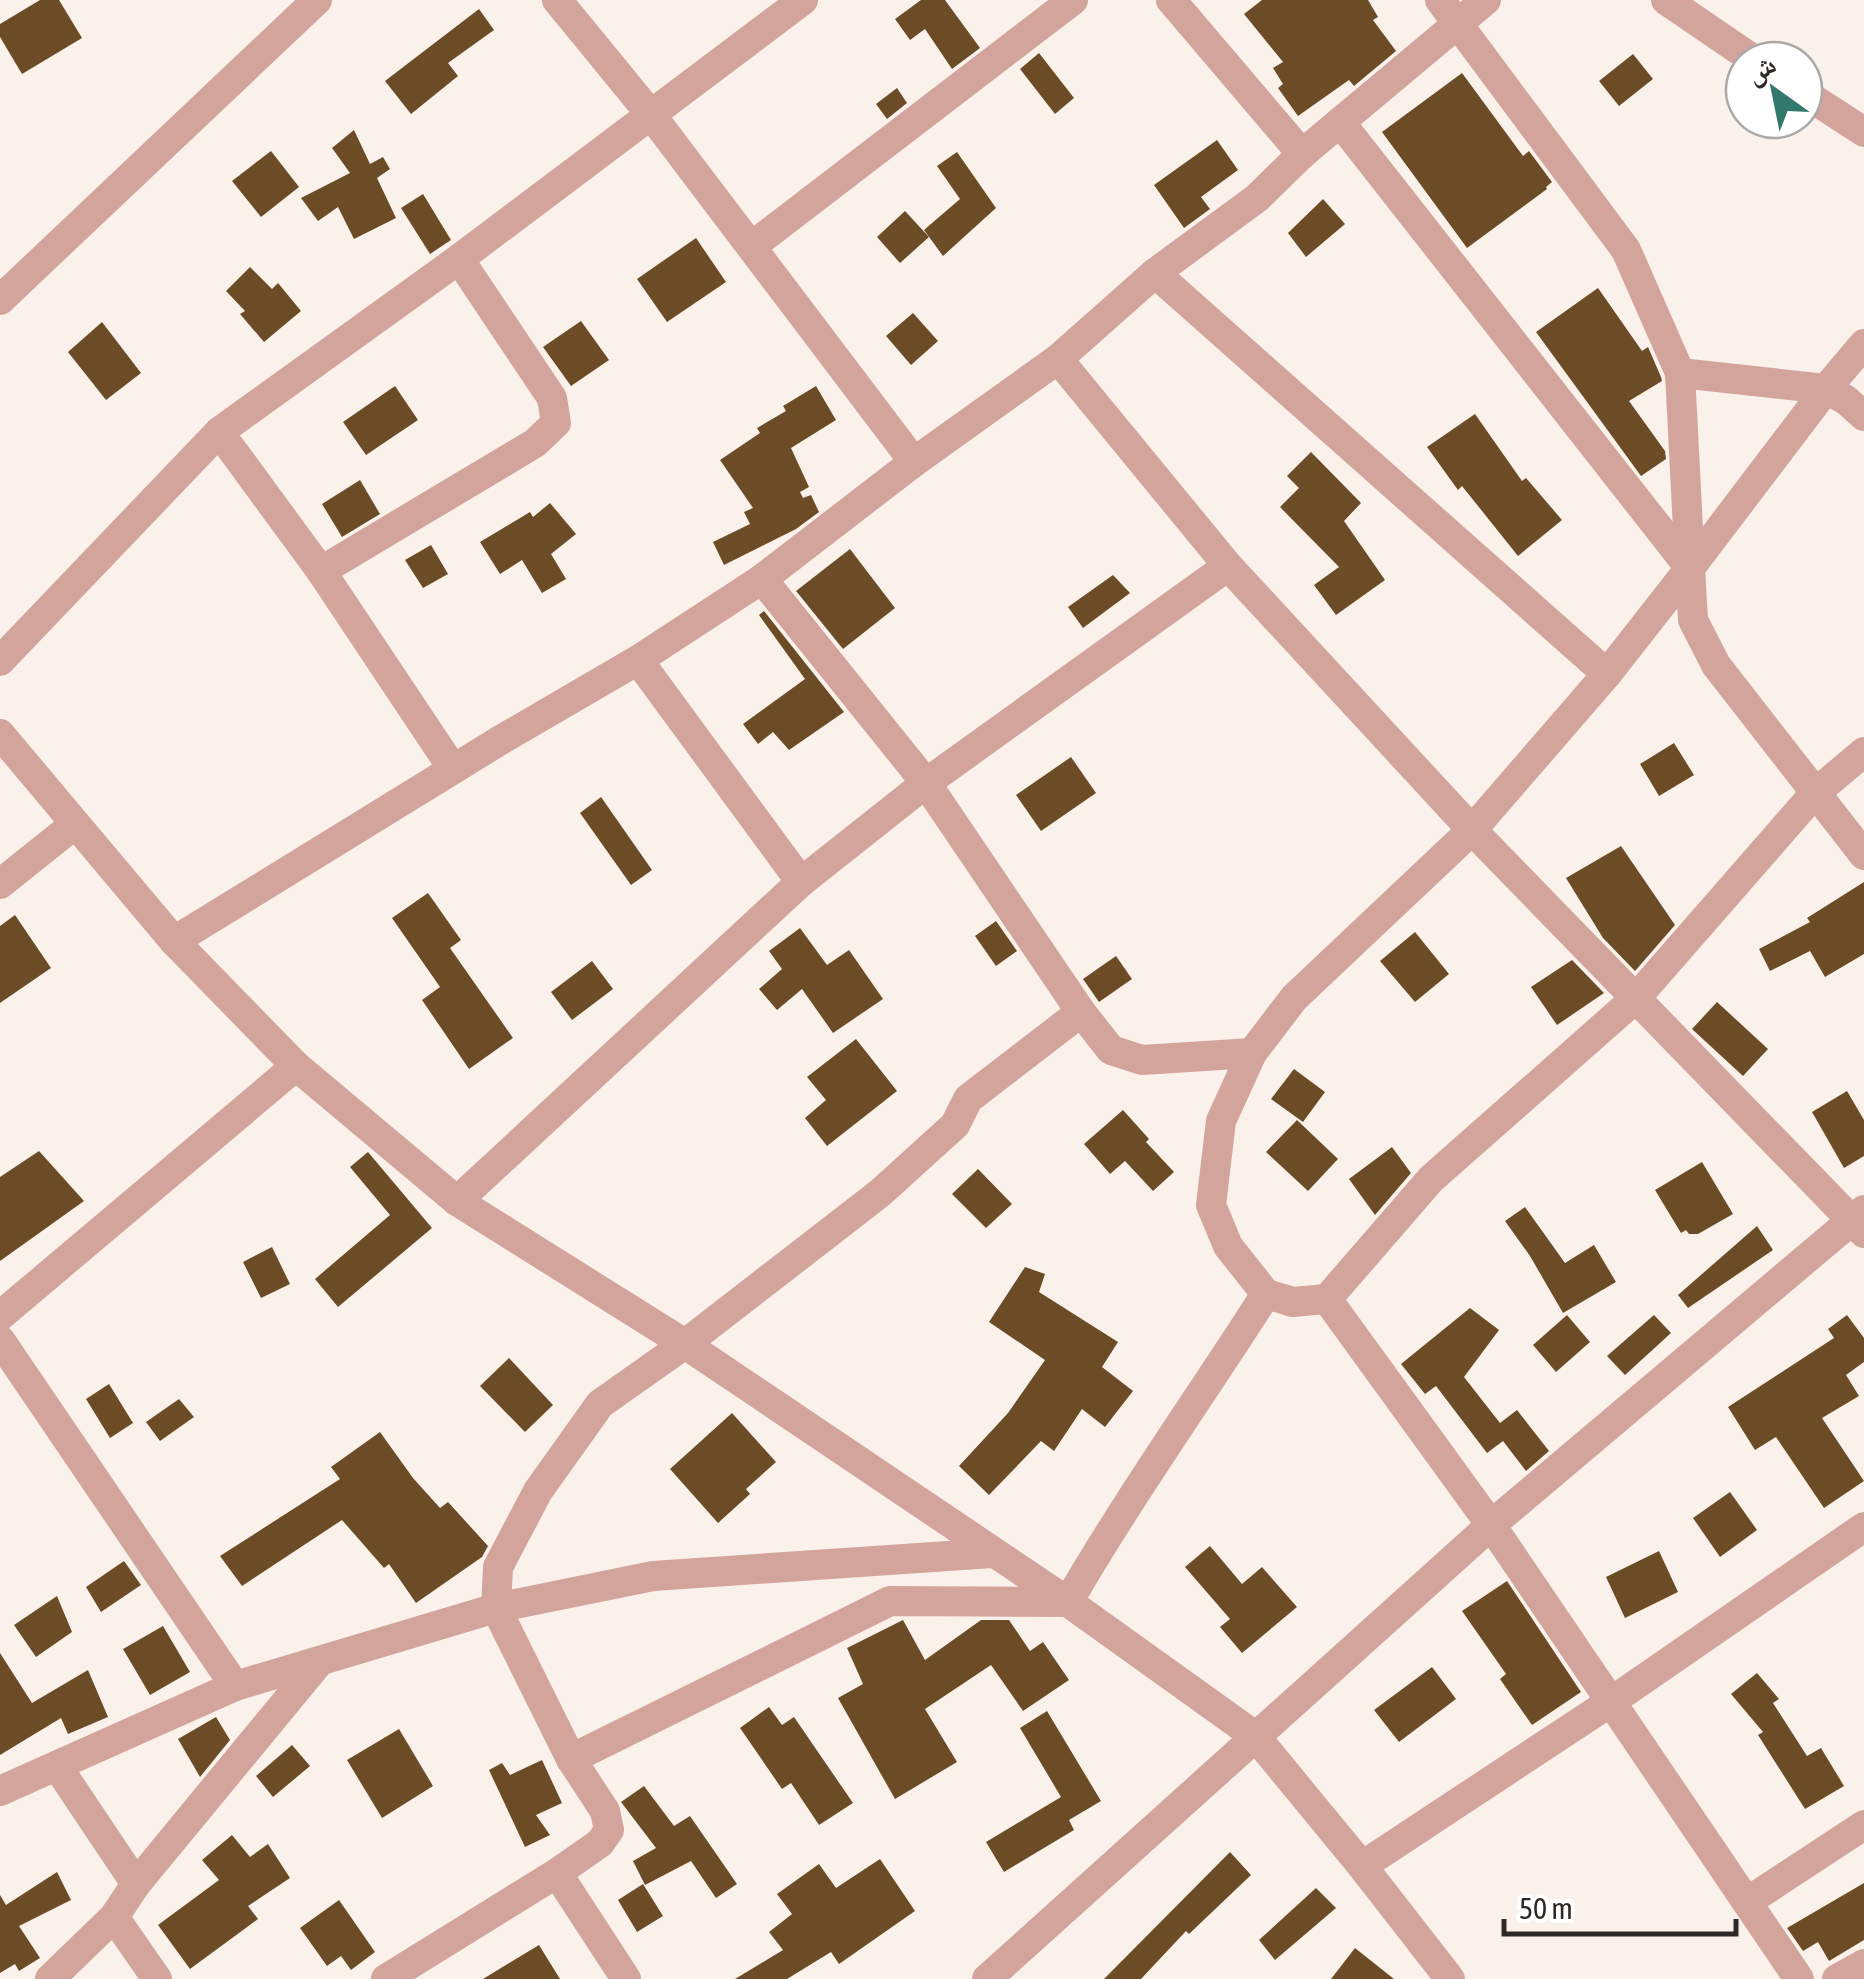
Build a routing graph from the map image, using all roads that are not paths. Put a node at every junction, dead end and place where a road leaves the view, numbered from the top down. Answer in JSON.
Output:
{"nodes":[{"id":1,"x":317,"y":0,"type":"edge"},
{"id":2,"x":557,"y":0,"type":"edge"},
{"id":3,"x":803,"y":0,"type":"edge"},
{"id":4,"x":1074,"y":0,"type":"edge"},
{"id":5,"x":1171,"y":0,"type":"edge"},
{"id":6,"x":1486,"y":0,"type":"edge"},
{"id":7,"x":1666,"y":0,"type":"edge"},
{"id":8,"x":1449,"y":11,"type":"edge"},
{"id":9,"x":1725,"y":40,"type":"edge"},
{"id":10,"x":1824,"y":106,"type":"edge"},
{"id":11,"x":652,"y":116,"type":"junction"},
{"id":12,"x":1340,"y":122,"type":"junction"},
{"id":13,"x":1864,"y":132,"type":"edge"},
{"id":14,"x":1302,"y":154,"type":"junction"},
{"id":15,"x":752,"y":246,"type":"junction"},
{"id":16,"x":458,"y":260,"type":"junction"},
{"id":17,"x":1155,"y":273,"type":"junction"},
{"id":18,"x":0,"y":300,"type":"edge"},
{"id":19,"x":1864,"y":344,"type":"edge"},
{"id":20,"x":1058,"y":358,"type":"junction"},
{"id":21,"x":1680,"y":373,"type":"junction"},
{"id":22,"x":1826,"y":388,"type":"junction"},
{"id":23,"x":1864,"y":416,"type":"edge"},
{"id":24,"x":219,"y":432,"type":"junction"},
{"id":25,"x":914,"y":462,"type":"junction"},
{"id":26,"x":1228,"y":566,"type":"junction"},
{"id":27,"x":1690,"y":568,"type":"junction"},
{"id":28,"x":321,"y":571,"type":"junction"},
{"id":29,"x":762,"y":579,"type":"junction"},
{"id":30,"x":638,"y":660,"type":"junction"},
{"id":31,"x":0,"y":661,"type":"edge"},
{"id":32,"x":1607,"y":674,"type":"junction"},
{"id":33,"x":0,"y":734,"type":"edge"},
{"id":34,"x":1864,"y":752,"type":"edge"},
{"id":35,"x":452,"y":770,"type":"junction"},
{"id":36,"x":926,"y":783,"type":"junction"},
{"id":37,"x":1814,"y":794,"type":"junction"},
{"id":38,"x":76,"y":824,"type":"junction"},
{"id":39,"x":1472,"y":830,"type":"junction"},
{"id":40,"x":1864,"y":854,"type":"edge"},
{"id":41,"x":801,"y":882,"type":"junction"},
{"id":42,"x":0,"y":884,"type":"edge"},
{"id":43,"x":174,"y":942,"type":"junction"},
{"id":44,"x":1636,"y":998,"type":"junction"},
{"id":45,"x":1081,"y":1012,"type":"junction"},
{"id":46,"x":1252,"y":1052,"type":"junction"},
{"id":47,"x":296,"y":1066,"type":"junction"},
{"id":48,"x":458,"y":1201,"type":"junction"},
{"id":49,"x":1860,"y":1221,"type":"edge"},
{"id":50,"x":1266,"y":1294,"type":"junction"},
{"id":51,"x":1327,"y":1300,"type":"junction"},
{"id":52,"x":0,"y":1316,"type":"edge"},
{"id":53,"x":0,"y":1340,"type":"edge"},
{"id":54,"x":685,"y":1344,"type":"junction"},
{"id":55,"x":1491,"y":1524,"type":"junction"},
{"id":56,"x":1862,"y":1532,"type":"edge"},
{"id":57,"x":992,"y":1553,"type":"junction"},
{"id":58,"x":1068,"y":1602,"type":"junction"},
{"id":59,"x":496,"y":1608,"type":"junction"},
{"id":60,"x":319,"y":1662,"type":"junction"},
{"id":61,"x":235,"y":1686,"type":"junction"},
{"id":62,"x":1612,"y":1700,"type":"junction"},
{"id":63,"x":1254,"y":1736,"type":"junction"},
{"id":64,"x":571,"y":1759,"type":"junction"},
{"id":65,"x":57,"y":1766,"type":"junction"},
{"id":66,"x":0,"y":1791,"type":"edge"},
{"id":67,"x":1864,"y":1825,"type":"edge"},
{"id":68,"x":1362,"y":1866,"type":"junction"},
{"id":69,"x":557,"y":1873,"type":"junction"},
{"id":70,"x":136,"y":1884,"type":"junction"},
{"id":71,"x":1748,"y":1902,"type":"junction"},
{"id":72,"x":114,"y":1917,"type":"junction"},
{"id":73,"x":1864,"y":1964,"type":"edge"},
{"id":74,"x":50,"y":1979,"type":"edge"},
{"id":75,"x":158,"y":1979,"type":"edge"},
{"id":76,"x":386,"y":1979,"type":"edge"},
{"id":77,"x":626,"y":1979,"type":"edge"},
{"id":78,"x":986,"y":1979,"type":"edge"},
{"id":79,"x":1450,"y":1979,"type":"edge"},
{"id":80,"x":1799,"y":1979,"type":"edge"},
{"id":81,"x":1837,"y":1979,"type":"edge"}],
"edges":[{"from":1,"to":18,"type":"street"},
{"from":2,"to":11,"type":"street"},
{"from":3,"to":11,"type":"street"},
{"from":4,"to":15,"type":"street"},
{"from":5,"to":14,"type":"street"},
{"from":6,"to":8,"type":"street"},
{"from":7,"to":9,"type":"street"},
{"from":8,"to":12,"type":"street"},
{"from":8,"to":21,"type":"street"},
{"from":10,"to":13,"type":"street"},
{"from":11,"to":15,"type":"street"},
{"from":11,"to":16,"type":"street"},
{"from":12,"to":14,"type":"street"},
{"from":12,"to":27,"type":"street"},
{"from":14,"to":17,"type":"street"},
{"from":15,"to":25,"type":"street"},
{"from":16,"to":24,"type":"street"},
{"from":16,"to":28,"type":"street"},
{"from":17,"to":20,"type":"street"},
{"from":17,"to":32,"type":"street"},
{"from":19,"to":22,"type":"street"},
{"from":20,"to":25,"type":"street"},
{"from":20,"to":26,"type":"street"},
{"from":21,"to":22,"type":"street"},
{"from":21,"to":27,"type":"street"},
{"from":22,"to":23,"type":"street"},
{"from":22,"to":27,"type":"street"},
{"from":24,"to":28,"type":"street"},
{"from":24,"to":31,"type":"street"},
{"from":25,"to":29,"type":"street"},
{"from":26,"to":36,"type":"street"},
{"from":26,"to":39,"type":"street"},
{"from":27,"to":32,"type":"street"},
{"from":27,"to":37,"type":"street"},
{"from":28,"to":35,"type":"street"},
{"from":29,"to":30,"type":"street"},
{"from":29,"to":36,"type":"street"},
{"from":30,"to":35,"type":"street"},
{"from":30,"to":41,"type":"street"},
{"from":32,"to":39,"type":"street"},
{"from":33,"to":38,"type":"street"},
{"from":34,"to":37,"type":"street"},
{"from":35,"to":43,"type":"street"},
{"from":36,"to":41,"type":"street"},
{"from":36,"to":45,"type":"street"},
{"from":37,"to":40,"type":"street"},
{"from":37,"to":44,"type":"street"},
{"from":38,"to":42,"type":"street"},
{"from":38,"to":43,"type":"street"},
{"from":39,"to":44,"type":"street"},
{"from":39,"to":46,"type":"street"},
{"from":41,"to":48,"type":"street"},
{"from":43,"to":47,"type":"street"},
{"from":44,"to":49,"type":"street"},
{"from":44,"to":51,"type":"street"},
{"from":45,"to":46,"type":"street"},
{"from":45,"to":54,"type":"street"},
{"from":46,"to":50,"type":"street"},
{"from":47,"to":48,"type":"street"},
{"from":47,"to":52,"type":"street"},
{"from":48,"to":54,"type":"street"},
{"from":49,"to":55,"type":"street"},
{"from":50,"to":51,"type":"street"},
{"from":50,"to":58,"type":"street"},
{"from":51,"to":55,"type":"street"},
{"from":53,"to":61,"type":"street"},
{"from":54,"to":57,"type":"street"},
{"from":54,"to":59,"type":"street"},
{"from":55,"to":62,"type":"street"},
{"from":55,"to":63,"type":"street"},
{"from":56,"to":62,"type":"street"},
{"from":57,"to":58,"type":"street"},
{"from":57,"to":59,"type":"street"},
{"from":58,"to":63,"type":"street"},
{"from":58,"to":64,"type":"street"},
{"from":59,"to":60,"type":"street"},
{"from":59,"to":64,"type":"street"},
{"from":60,"to":61,"type":"street"},
{"from":60,"to":70,"type":"street"},
{"from":61,"to":65,"type":"street"},
{"from":62,"to":68,"type":"street"},
{"from":62,"to":71,"type":"street"},
{"from":63,"to":68,"type":"street"},
{"from":63,"to":78,"type":"street"},
{"from":64,"to":69,"type":"street"},
{"from":65,"to":66,"type":"street"},
{"from":65,"to":70,"type":"street"},
{"from":67,"to":71,"type":"street"},
{"from":68,"to":79,"type":"street"},
{"from":69,"to":76,"type":"street"},
{"from":69,"to":77,"type":"street"},
{"from":70,"to":72,"type":"street"},
{"from":71,"to":80,"type":"street"},
{"from":72,"to":74,"type":"street"},
{"from":72,"to":75,"type":"street"},
{"from":73,"to":81,"type":"street"}]}
